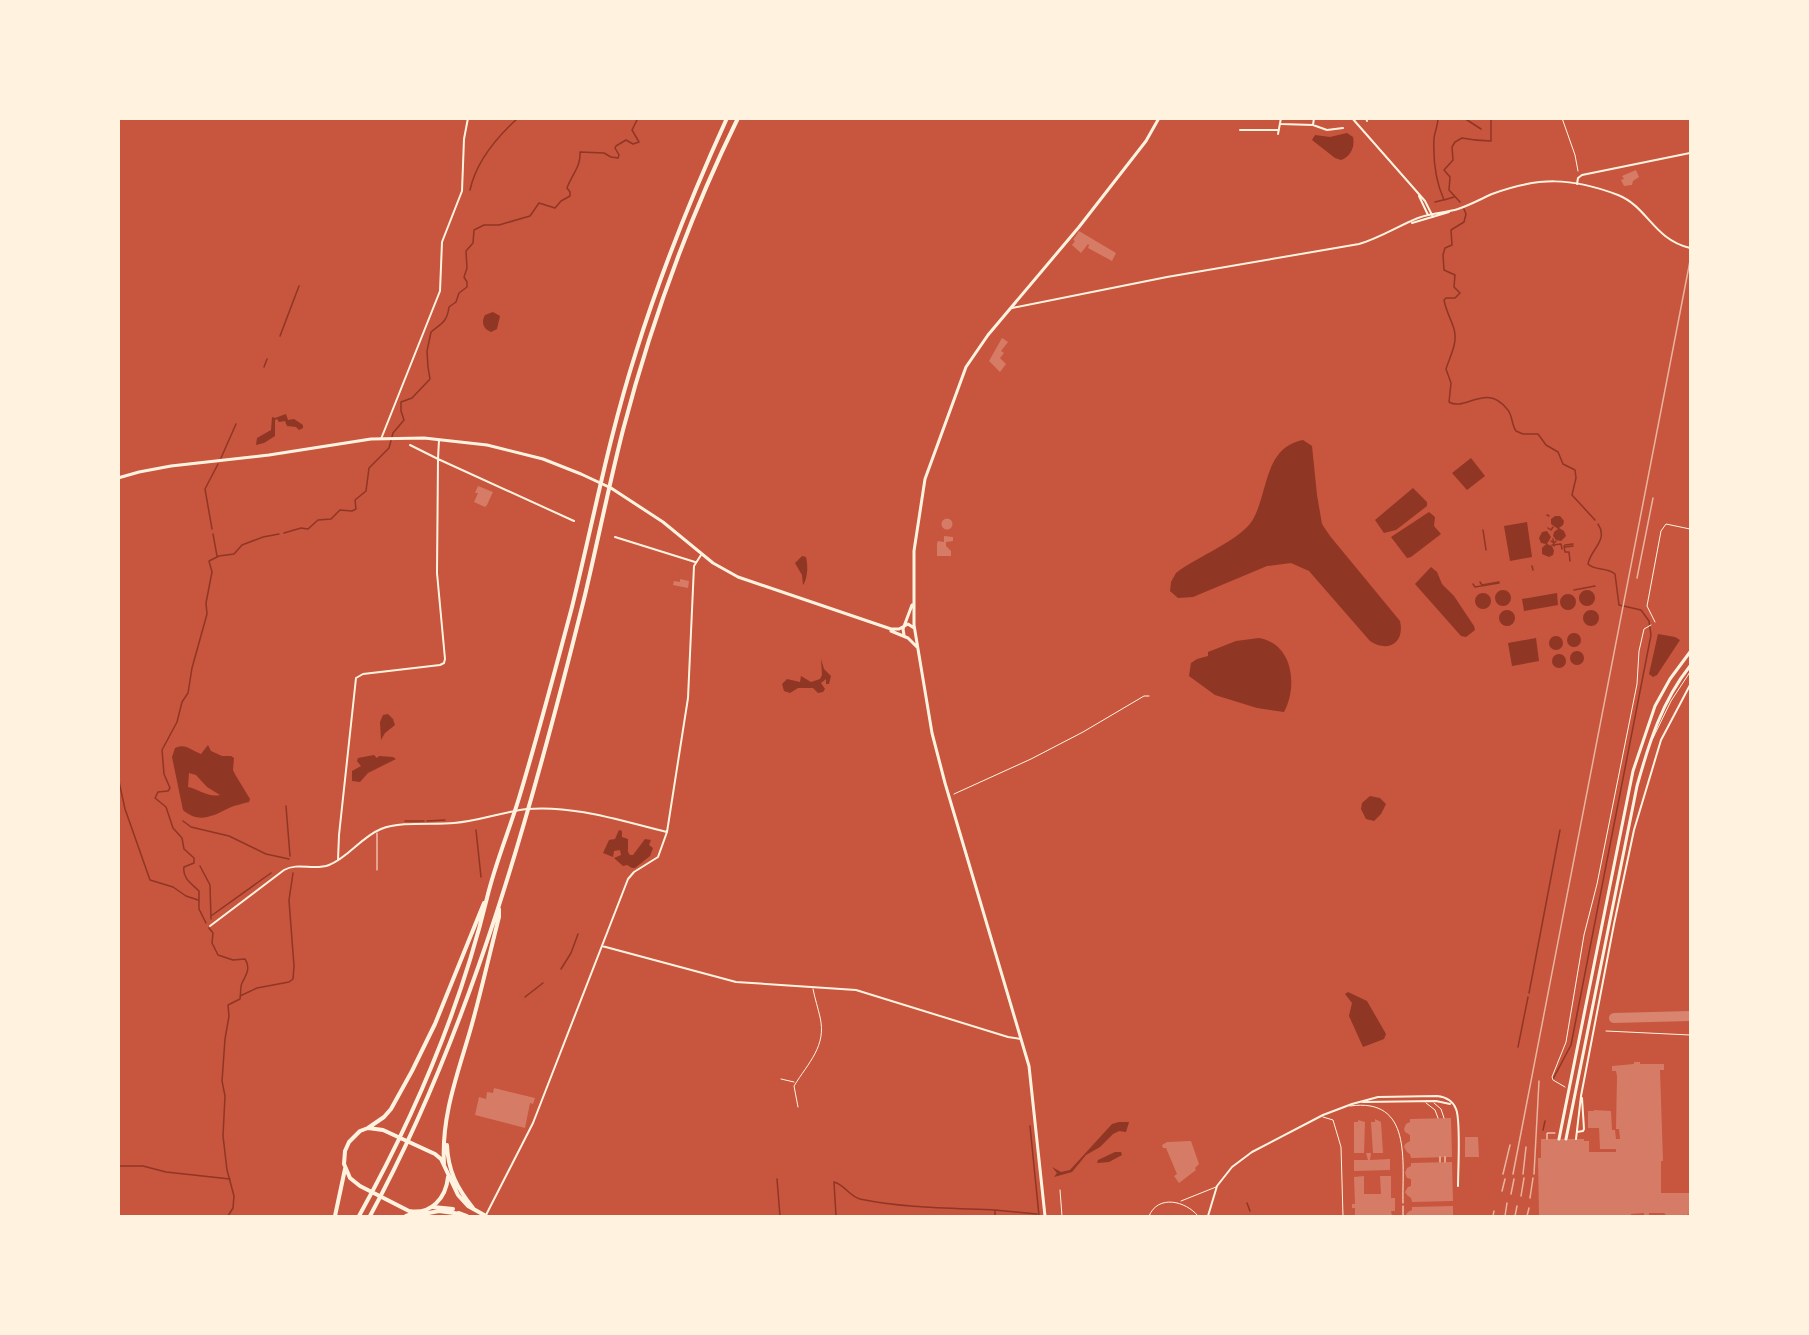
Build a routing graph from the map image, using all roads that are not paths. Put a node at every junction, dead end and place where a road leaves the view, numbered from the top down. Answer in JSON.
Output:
{"nodes":[{"id":1,"x":468,"y":118,"type":"edge"},
{"id":2,"x":727,"y":118,"type":"edge"},
{"id":3,"x":738,"y":118,"type":"edge"},
{"id":4,"x":1159,"y":118,"type":"edge"},
{"id":5,"x":1281,"y":118,"type":"edge"},
{"id":6,"x":1314,"y":118,"type":"edge"},
{"id":7,"x":1353,"y":119,"type":"edge"},
{"id":8,"x":1281,"y":124,"type":"junction"},
{"id":9,"x":1313,"y":125,"type":"junction"},
{"id":10,"x":1343,"y":128,"type":"dead end"},
{"id":11,"x":1240,"y":130,"type":"dead end"},
{"id":12,"x":1690,"y":153,"type":"edge"},
{"id":13,"x":1577,"y":184,"type":"junction"},
{"id":14,"x":1431,"y":216,"type":"junction"},
{"id":15,"x":1690,"y":248,"type":"edge"},
{"id":16,"x":1021,"y":297,"type":"junction"},
{"id":17,"x":1027,"y":306,"type":"junction"},
{"id":18,"x":1011,"y":308,"type":"junction"},
{"id":19,"x":381,"y":439,"type":"junction"},
{"id":20,"x":439,"y":440,"type":"junction"},
{"id":21,"x":410,"y":445,"type":"dead end"},
{"id":22,"x":438,"y":459,"type":"junction"},
{"id":23,"x":118,"y":478,"type":"edge"},
{"id":24,"x":574,"y":521,"type":"dead end"},
{"id":25,"x":1690,"y":529,"type":"edge"},
{"id":26,"x":615,"y":537,"type":"dead end"},
{"id":27,"x":701,"y":555,"type":"junction"},
{"id":28,"x":695,"y":562,"type":"junction"},
{"id":29,"x":914,"y":600,"type":"junction"},
{"id":30,"x":1655,"y":622,"type":"dead end"},
{"id":31,"x":881,"y":626,"type":"junction"},
{"id":32,"x":904,"y":626,"type":"junction"},
{"id":33,"x":915,"y":630,"type":"junction"},
{"id":34,"x":906,"y":636,"type":"junction"},
{"id":35,"x":919,"y":650,"type":"junction"},
{"id":36,"x":1690,"y":652,"type":"edge"},
{"id":37,"x":1690,"y":666,"type":"edge"},
{"id":38,"x":1690,"y":672,"type":"edge"},
{"id":39,"x":1690,"y":685,"type":"edge"},
{"id":40,"x":1648,"y":750,"type":"junction"},
{"id":41,"x":376,"y":831,"type":"junction"},
{"id":42,"x":667,"y":832,"type":"junction"},
{"id":43,"x":338,"y":860,"type":"junction"},
{"id":44,"x":377,"y":870,"type":"dead end"},
{"id":45,"x":486,"y":900,"type":"junction"},
{"id":46,"x":499,"y":905,"type":"junction"},
{"id":47,"x":210,"y":926,"type":"dead end"},
{"id":48,"x":601,"y":946,"type":"junction"},
{"id":49,"x":813,"y":986,"type":"junction"},
{"id":50,"x":1605,"y":1031,"type":"dead end"},
{"id":51,"x":1690,"y":1035,"type":"edge"},
{"id":52,"x":1021,"y":1039,"type":"junction"},
{"id":53,"x":781,"y":1079,"type":"dead end"},
{"id":54,"x":795,"y":1083,"type":"junction"},
{"id":55,"x":1581,"y":1096,"type":"junction"},
{"id":56,"x":1422,"y":1101,"type":"junction"},
{"id":57,"x":1429,"y":1101,"type":"junction"},
{"id":58,"x":1357,"y":1102,"type":"junction"},
{"id":59,"x":1450,"y":1104,"type":"dead end"},
{"id":60,"x":798,"y":1107,"type":"dead end"},
{"id":61,"x":1342,"y":1107,"type":"junction"},
{"id":62,"x":1318,"y":1118,"type":"junction"},
{"id":63,"x":1438,"y":1118,"type":"dead end"},
{"id":64,"x":1444,"y":1118,"type":"dead end"},
{"id":65,"x":368,"y":1128,"type":"junction"},
{"id":66,"x":445,"y":1129,"type":"junction"},
{"id":67,"x":1576,"y":1132,"type":"junction"},
{"id":68,"x":1559,"y":1139,"type":"dead end"},
{"id":69,"x":1566,"y":1139,"type":"dead end"},
{"id":70,"x":1576,"y":1139,"type":"dead end"},
{"id":71,"x":1440,"y":1157,"type":"dead end"},
{"id":72,"x":1444,"y":1157,"type":"dead end"},
{"id":73,"x":1440,"y":1162,"type":"dead end"},
{"id":74,"x":1444,"y":1162,"type":"dead end"},
{"id":75,"x":445,"y":1167,"type":"junction"},
{"id":76,"x":345,"y":1169,"type":"junction"},
{"id":77,"x":448,"y":1177,"type":"junction"},
{"id":78,"x":1216,"y":1186,"type":"junction"},
{"id":79,"x":1458,"y":1186,"type":"dead end"},
{"id":80,"x":1060,"y":1190,"type":"dead end"},
{"id":81,"x":1179,"y":1202,"type":"junction"},
{"id":82,"x":1403,"y":1203,"type":"dead end"},
{"id":83,"x":1403,"y":1206,"type":"dead end"},
{"id":84,"x":433,"y":1208,"type":"junction"},
{"id":85,"x":476,"y":1211,"type":"junction"},
{"id":86,"x":419,"y":1212,"type":"junction"},
{"id":87,"x":462,"y":1214,"type":"junction"},
{"id":88,"x":334,"y":1216,"type":"edge"},
{"id":89,"x":359,"y":1216,"type":"edge"},
{"id":90,"x":370,"y":1216,"type":"edge"},
{"id":91,"x":406,"y":1216,"type":"edge"},
{"id":92,"x":413,"y":1216,"type":"edge"},
{"id":93,"x":467,"y":1216,"type":"edge"},
{"id":94,"x":485,"y":1216,"type":"edge"},
{"id":95,"x":1045,"y":1216,"type":"edge"},
{"id":96,"x":1062,"y":1216,"type":"edge"},
{"id":97,"x":1149,"y":1216,"type":"edge"},
{"id":98,"x":1198,"y":1216,"type":"edge"},
{"id":99,"x":1208,"y":1216,"type":"edge"},
{"id":100,"x":1343,"y":1216,"type":"edge"},
{"id":101,"x":1403,"y":1216,"type":"edge"}],
"edges":[{"from":1,"to":19,"type":"street"},
{"from":2,"to":45,"type":"highway"},
{"from":3,"to":46,"type":"highway"},
{"from":4,"to":16,"type":"main road"},
{"from":5,"to":8,"type":"street"},
{"from":6,"to":9,"type":"street"},
{"from":7,"to":14,"type":"street"},
{"from":8,"to":9,"type":"street"},
{"from":8,"to":11,"type":"street"},
{"from":9,"to":10,"type":"street"},
{"from":12,"to":13,"type":"street"},
{"from":13,"to":14,"type":"street"},
{"from":13,"to":15,"type":"street"},
{"from":14,"to":17,"type":"street"},
{"from":16,"to":17,"type":"street"},
{"from":16,"to":18,"type":"main road"},
{"from":17,"to":18,"type":"street"},
{"from":18,"to":29,"type":"main road"},
{"from":19,"to":20,"type":"main road"},
{"from":19,"to":23,"type":"main road"},
{"from":20,"to":22,"type":"street"},
{"from":20,"to":27,"type":"main road"},
{"from":21,"to":22,"type":"street"},
{"from":22,"to":24,"type":"street"},
{"from":22,"to":43,"type":"street"},
{"from":25,"to":30,"type":"lane"},
{"from":26,"to":28,"type":"street"},
{"from":27,"to":28,"type":"street"},
{"from":27,"to":31,"type":"main road"},
{"from":28,"to":42,"type":"street"},
{"from":29,"to":32,"type":"main road"},
{"from":29,"to":33,"type":"main road"},
{"from":31,"to":32,"type":"main road"},
{"from":31,"to":34,"type":"main road"},
{"from":32,"to":33,"type":"main road"},
{"from":32,"to":34,"type":"main road"},
{"from":33,"to":34,"type":"main road"},
{"from":33,"to":35,"type":"main road"},
{"from":34,"to":35,"type":"main road"},
{"from":35,"to":52,"type":"main road"},
{"from":36,"to":68,"type":"main road"},
{"from":37,"to":40,"type":"main road"},
{"from":38,"to":40,"type":"lane"},
{"from":39,"to":55,"type":"street"},
{"from":40,"to":69,"type":"main road"},
{"from":41,"to":42,"type":"street"},
{"from":41,"to":43,"type":"street"},
{"from":41,"to":44,"type":"lane"},
{"from":42,"to":48,"type":"street"},
{"from":43,"to":47,"type":"street"},
{"from":45,"to":65,"type":"highway"},
{"from":45,"to":89,"type":"highway"},
{"from":46,"to":66,"type":"highway"},
{"from":46,"to":90,"type":"highway"},
{"from":48,"to":49,"type":"street"},
{"from":48,"to":94,"type":"street"},
{"from":49,"to":52,"type":"street"},
{"from":49,"to":54,"type":"lane"},
{"from":50,"to":51,"type":"lane"},
{"from":52,"to":95,"type":"main road"},
{"from":53,"to":54,"type":"lane"},
{"from":54,"to":60,"type":"lane"},
{"from":55,"to":67,"type":"street"},
{"from":55,"to":67,"type":"street"},
{"from":56,"to":57,"type":"street"},
{"from":56,"to":58,"type":"street"},
{"from":56,"to":63,"type":"lane"},
{"from":57,"to":59,"type":"street"},
{"from":57,"to":64,"type":"lane"},
{"from":58,"to":61,"type":"street"},
{"from":58,"to":79,"type":"street"},
{"from":61,"to":62,"type":"street"},
{"from":61,"to":82,"type":"lane"},
{"from":62,"to":78,"type":"street"},
{"from":62,"to":100,"type":"lane"},
{"from":65,"to":75,"type":"highway"},
{"from":65,"to":76,"type":"highway"},
{"from":66,"to":75,"type":"highway"},
{"from":66,"to":85,"type":"highway"},
{"from":67,"to":70,"type":"street"},
{"from":71,"to":73,"type":"lane"},
{"from":72,"to":74,"type":"lane"},
{"from":75,"to":77,"type":"highway"},
{"from":76,"to":86,"type":"highway"},
{"from":76,"to":88,"type":"highway"},
{"from":77,"to":84,"type":"highway"},
{"from":77,"to":85,"type":"highway"},
{"from":78,"to":81,"type":"lane"},
{"from":78,"to":99,"type":"street"},
{"from":80,"to":96,"type":"lane"},
{"from":81,"to":97,"type":"lane"},
{"from":81,"to":98,"type":"lane"},
{"from":83,"to":101,"type":"lane"},
{"from":84,"to":86,"type":"highway"},
{"from":84,"to":87,"type":"highway"},
{"from":85,"to":94,"type":"highway"},
{"from":86,"to":91,"type":"highway"},
{"from":87,"to":92,"type":"highway"},
{"from":87,"to":93,"type":"highway"}]}
